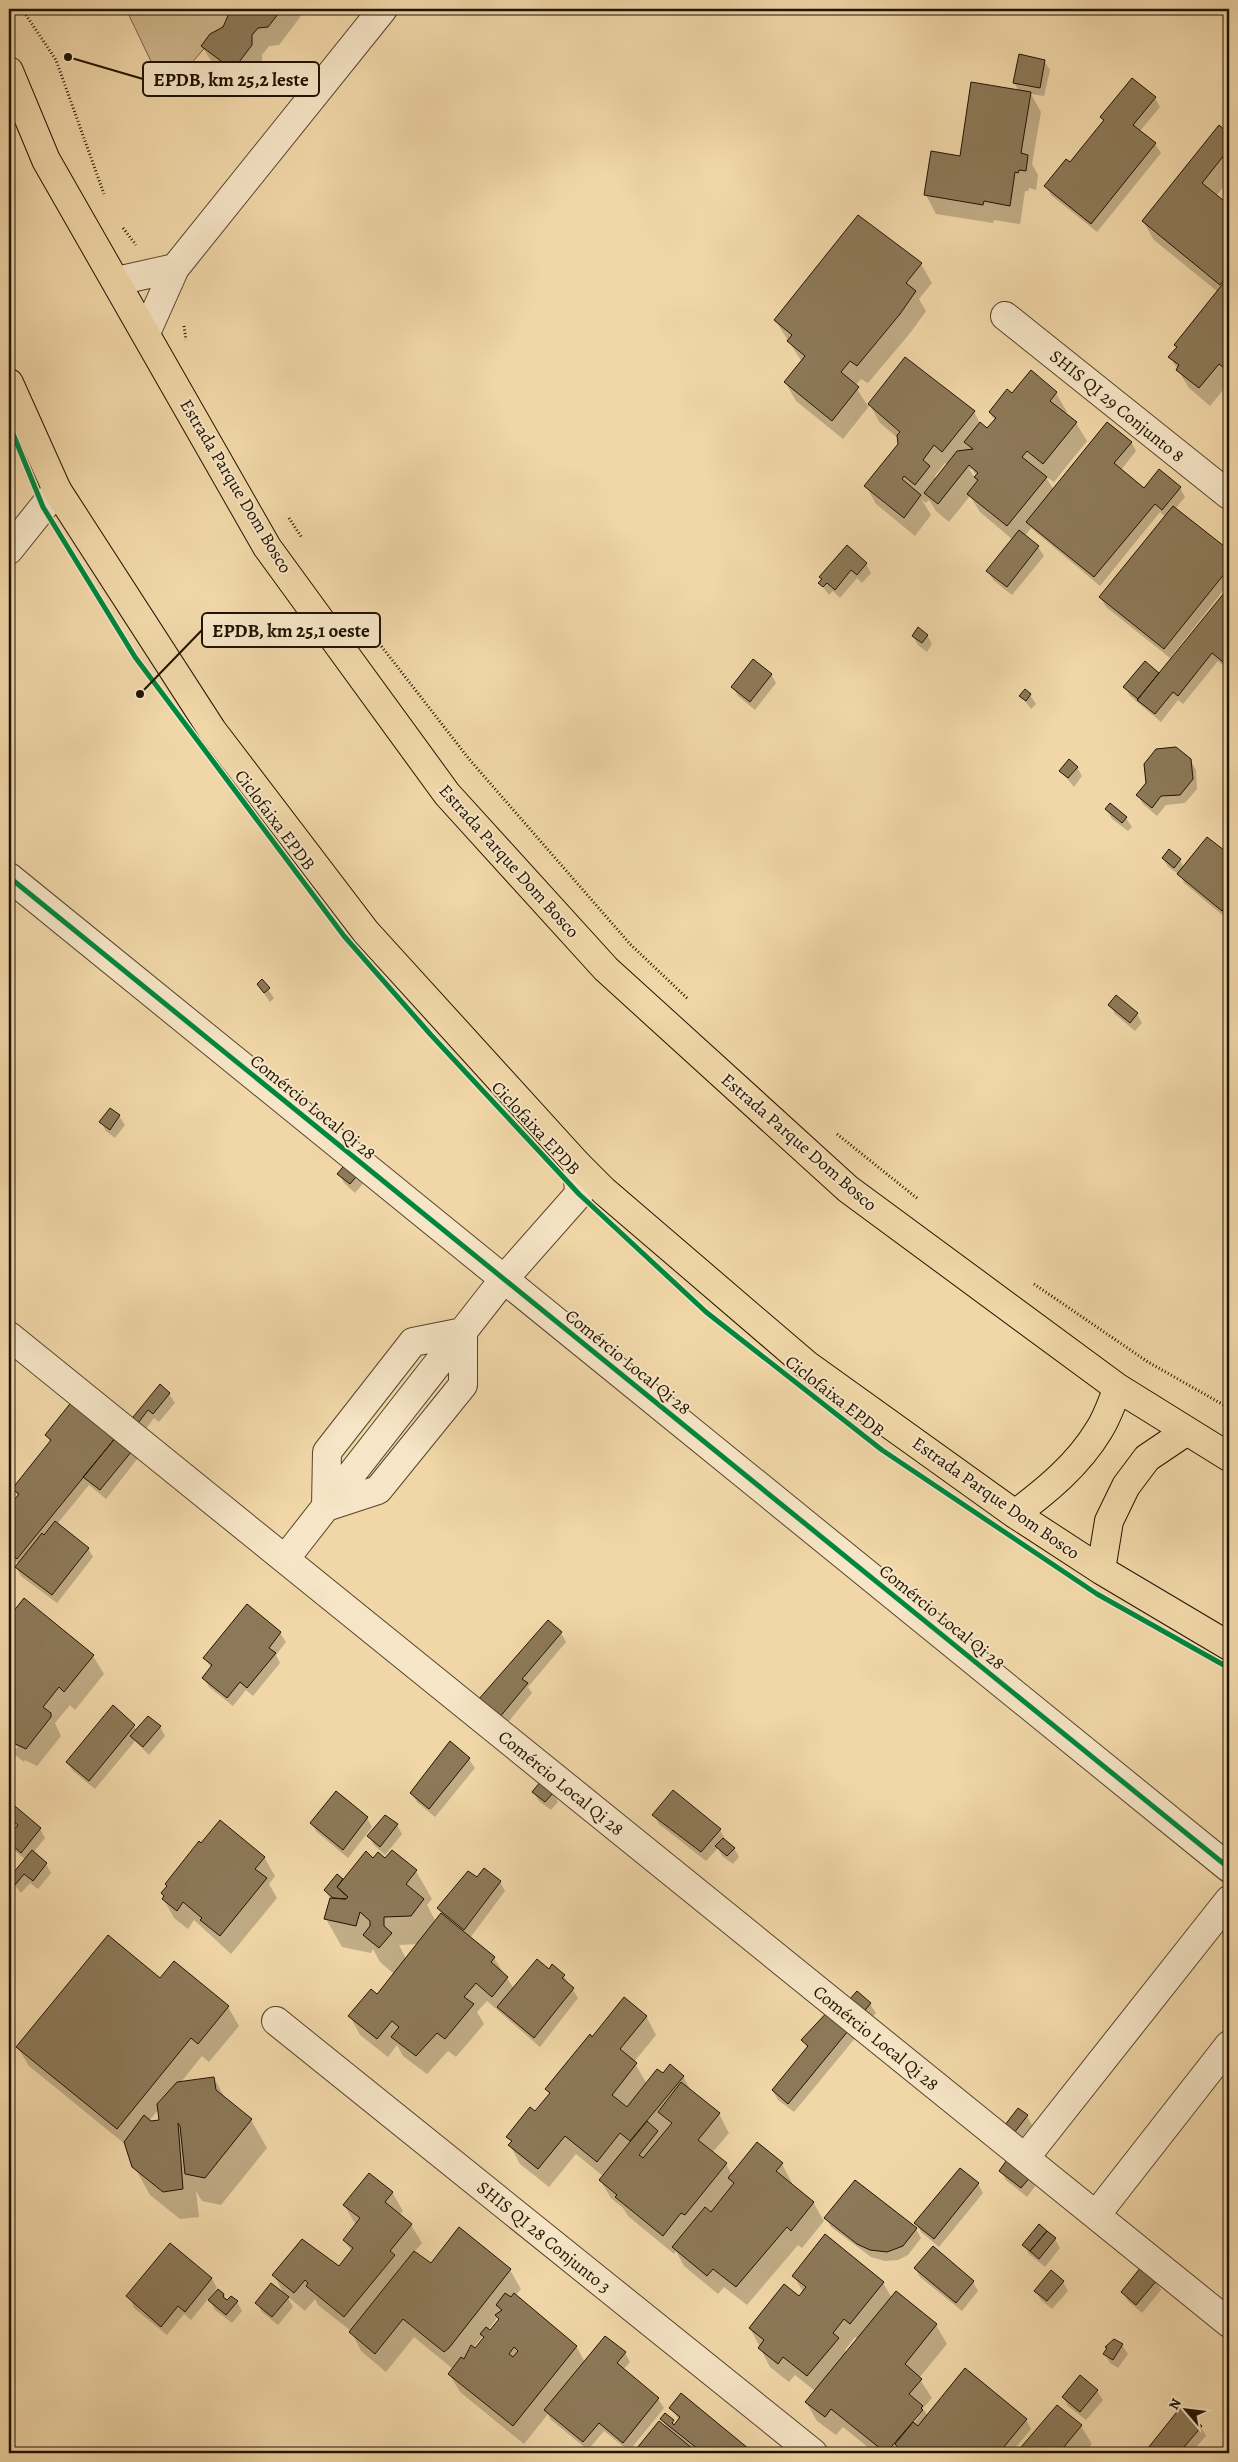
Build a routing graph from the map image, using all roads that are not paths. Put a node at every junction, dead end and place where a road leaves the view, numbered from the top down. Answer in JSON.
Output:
{"nodes":[{"id":1,"x":383,"y":9,"type":"edge"},
{"id":2,"x":9,"y":71,"type":"edge"},
{"id":3,"x":175,"y":268,"type":"junction"},
{"id":4,"x":117,"y":281,"type":"junction"},
{"id":5,"x":1005,"y":316,"type":"dead end"},
{"id":6,"x":146,"y":333,"type":"junction"},
{"id":7,"x":9,"y":384,"type":"edge"},
{"id":8,"x":57,"y":490,"type":"junction"},
{"id":9,"x":1229,"y":495,"type":"edge"},
{"id":10,"x":9,"y":550,"type":"edge"},
{"id":11,"x":11,"y":883,"type":"edge"},
{"id":12,"x":592,"y":1192,"type":"junction"},
{"id":13,"x":504,"y":1279,"type":"junction"},
{"id":14,"x":9,"y":1336,"type":"edge"},
{"id":15,"x":1118,"y":1388,"type":"junction"},
{"id":16,"x":1187,"y":1431,"type":"junction"},
{"id":17,"x":1229,"y":1457,"type":"edge"},
{"id":18,"x":1015,"y":1514,"type":"junction"},
{"id":19,"x":285,"y":1559,"type":"junction"},
{"id":20,"x":1101,"y":1570,"type":"junction"},
{"id":21,"x":1229,"y":1646,"type":"edge"},
{"id":22,"x":1229,"y":1868,"type":"edge"},
{"id":23,"x":1229,"y":1900,"type":"edge"},
{"id":24,"x":276,"y":2021,"type":"dead end"},
{"id":25,"x":1229,"y":2046,"type":"edge"},
{"id":26,"x":1024,"y":2158,"type":"junction"},
{"id":27,"x":1096,"y":2216,"type":"junction"},
{"id":28,"x":1229,"y":2323,"type":"edge"},
{"id":29,"x":813,"y":2453,"type":"edge"}],
"edges":[{"from":1,"to":3,"type":"street"},
{"from":2,"to":4,"type":"main road","name":"Estrada Parque Dom Bosco"},
{"from":3,"to":4,"type":"street"},
{"from":3,"to":6,"type":"street"},
{"from":4,"to":6,"type":"main road","name":"Estrada Parque Dom Bosco"},
{"from":5,"to":9,"type":"street","name":"SHIS QI 29 Conjunto 8"},
{"from":6,"to":15,"type":"main road","name":"Estrada Parque Dom Bosco"},
{"from":7,"to":8,"type":"main road","name":"Estrada Parque Dom Bosco"},
{"from":8,"to":10,"type":"street"},
{"from":8,"to":12,"type":"main road","name":"Estrada Parque Dom Bosco"},
{"from":11,"to":13,"type":"street","name":"Comércio Local Qi 28"},
{"from":12,"to":13,"type":"street"},
{"from":12,"to":18,"type":"main road","name":"Estrada Parque Dom Bosco"},
{"from":13,"to":19,"type":"street"},
{"from":13,"to":22,"type":"street","name":"Comércio Local Qi 28"},
{"from":14,"to":19,"type":"street","name":"Comércio Local Qi 28"},
{"from":15,"to":16,"type":"main road","name":"Estrada Parque Dom Bosco"},
{"from":15,"to":18,"type":"main road"},
{"from":16,"to":17,"type":"main road","name":"Estrada Parque Dom Bosco"},
{"from":16,"to":20,"type":"main road"},
{"from":18,"to":20,"type":"main road","name":"Estrada Parque Dom Bosco"},
{"from":19,"to":26,"type":"street","name":"Comércio Local Qi 28"},
{"from":20,"to":21,"type":"main road","name":"Estrada Parque Dom Bosco"},
{"from":23,"to":26,"type":"street"},
{"from":24,"to":29,"type":"street","name":"SHIS QI 28 Conjunto 3"},
{"from":25,"to":27,"type":"street"},
{"from":26,"to":27,"type":"street","name":"Comércio Local Qi 28"},
{"from":27,"to":28,"type":"street","name":"Comércio Local Qi 28"}]}
